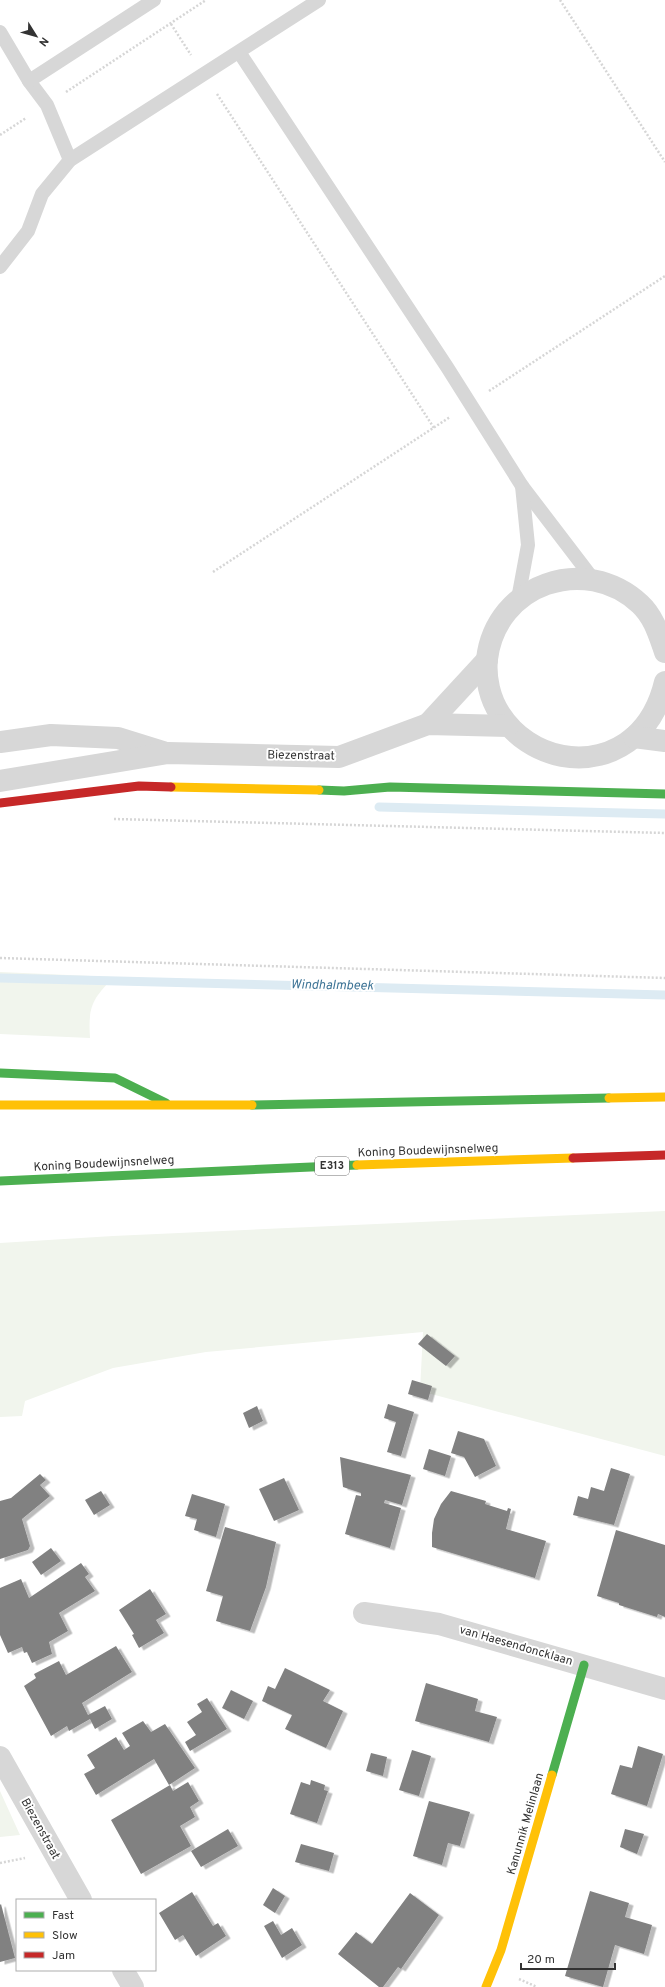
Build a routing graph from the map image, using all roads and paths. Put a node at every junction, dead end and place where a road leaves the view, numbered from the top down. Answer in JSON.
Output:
{"nodes":[{"id":1,"x":154,"y":0,"type":"edge"},
{"id":2,"x":206,"y":0,"type":"edge"},
{"id":3,"x":319,"y":0,"type":"edge"},
{"id":4,"x":560,"y":0,"type":"edge"},
{"id":5,"x":170,"y":24,"type":"junction"},
{"id":6,"x":0,"y":32,"type":"edge"},
{"id":7,"x":239,"y":52,"type":"junction"},
{"id":8,"x":204,"y":75,"type":"junction"},
{"id":9,"x":29,"y":81,"type":"junction"},
{"id":10,"x":47,"y":105,"type":"junction"},
{"id":11,"x":0,"y":135,"type":"edge"},
{"id":12,"x":70,"y":160,"type":"junction"},
{"id":13,"x":665,"y":162,"type":"edge"},
{"id":14,"x":0,"y":267,"type":"edge"},
{"id":15,"x":665,"y":276,"type":"edge"},
{"id":16,"x":471,"y":404,"type":"junction"},
{"id":17,"x":434,"y":428,"type":"junction"},
{"id":18,"x":522,"y":486,"type":"junction"},
{"id":19,"x":213,"y":572,"type":"dead end"},
{"id":20,"x":593,"y":579,"type":"junction"},
{"id":21,"x":518,"y":599,"type":"junction"},
{"id":22,"x":665,"y":652,"type":"edge"},
{"id":23,"x":487,"y":660,"type":"junction"},
{"id":24,"x":665,"y":682,"type":"edge"},
{"id":25,"x":428,"y":724,"type":"junction"},
{"id":26,"x":508,"y":726,"type":"junction"},
{"id":27,"x":634,"y":737,"type":"junction"},
{"id":28,"x":665,"y":741,"type":"edge"},
{"id":29,"x":0,"y":742,"type":"edge"},
{"id":30,"x":168,"y":753,"type":"junction"},
{"id":31,"x":0,"y":781,"type":"edge"},
{"id":32,"x":665,"y":794,"type":"edge"},
{"id":33,"x":0,"y":803,"type":"edge"},
{"id":34,"x":109,"y":819,"type":"dead end"},
{"id":35,"x":665,"y":832,"type":"edge"},
{"id":36,"x":0,"y":958,"type":"edge"},
{"id":37,"x":665,"y":978,"type":"edge"},
{"id":38,"x":0,"y":1073,"type":"edge"},
{"id":39,"x":665,"y":1096,"type":"edge"},
{"id":40,"x":0,"y":1105,"type":"edge"},
{"id":41,"x":170,"y":1106,"type":"junction"},
{"id":42,"x":665,"y":1156,"type":"edge"},
{"id":43,"x":0,"y":1181,"type":"edge"},
{"id":44,"x":364,"y":1613,"type":"dead end"},
{"id":45,"x":584,"y":1665,"type":"junction"},
{"id":46,"x":665,"y":1690,"type":"edge"},
{"id":47,"x":0,"y":1757,"type":"edge"},
{"id":48,"x":80,"y":1899,"type":"edge"},
{"id":49,"x":124,"y":1971,"type":"edge"},
{"id":50,"x":133,"y":1987,"type":"edge"},
{"id":51,"x":486,"y":1987,"type":"edge"}],
"edges":[{"from":1,"to":9,"type":"lane"},
{"from":2,"to":5,"type":"path"},
{"from":3,"to":7,"type":"lane"},
{"from":4,"to":13,"type":"path"},
{"from":5,"to":8,"type":"path"},
{"from":5,"to":10,"type":"path"},
{"from":6,"to":9,"type":"lane"},
{"from":7,"to":8,"type":"lane"},
{"from":7,"to":16,"type":"lane"},
{"from":8,"to":12,"type":"lane"},
{"from":8,"to":17,"type":"path"},
{"from":9,"to":10,"type":"lane"},
{"from":10,"to":11,"type":"path"},
{"from":10,"to":12,"type":"lane"},
{"from":12,"to":14,"type":"lane"},
{"from":15,"to":16,"type":"path"},
{"from":16,"to":17,"type":"path"},
{"from":16,"to":18,"type":"lane"},
{"from":17,"to":19,"type":"path"},
{"from":18,"to":20,"type":"lane"},
{"from":18,"to":21,"type":"lane"},
{"from":20,"to":21,"type":"street"},
{"from":20,"to":22,"type":"street"},
{"from":21,"to":23,"type":"street"},
{"from":23,"to":25,"type":"street","name":"Biezenstraat"},
{"from":23,"to":26,"type":"street"},
{"from":24,"to":27,"type":"street"},
{"from":25,"to":26,"type":"street","name":"Biezenstraat"},
{"from":25,"to":30,"type":"street","name":"Biezenstraat"},
{"from":26,"to":27,"type":"street"},
{"from":27,"to":28,"type":"street"},
{"from":29,"to":30,"type":"street","name":"Biezenstraat"},
{"from":30,"to":31,"type":"street","name":"Biezenstraat"},
{"from":32,"to":33,"type":"main road"},
{"from":34,"to":35,"type":"path"},
{"from":36,"to":37,"type":"path"},
{"from":38,"to":41,"type":"main road"},
{"from":39,"to":41,"type":"main road"},
{"from":40,"to":41,"type":"main road"},
{"from":42,"to":43,"type":"main road","name":"Koning Boudewijnsnelweg","number":"E313"},
{"from":44,"to":45,"type":"street","name":"van Haesendoncklaan"},
{"from":45,"to":46,"type":"street","name":"van Haesendoncklaan"},
{"from":45,"to":51,"type":"main road","name":"Kanunnik Melinlaan"},
{"from":47,"to":48,"type":"street","name":"Biezenstraat"},
{"from":49,"to":50,"type":"street"}]}
